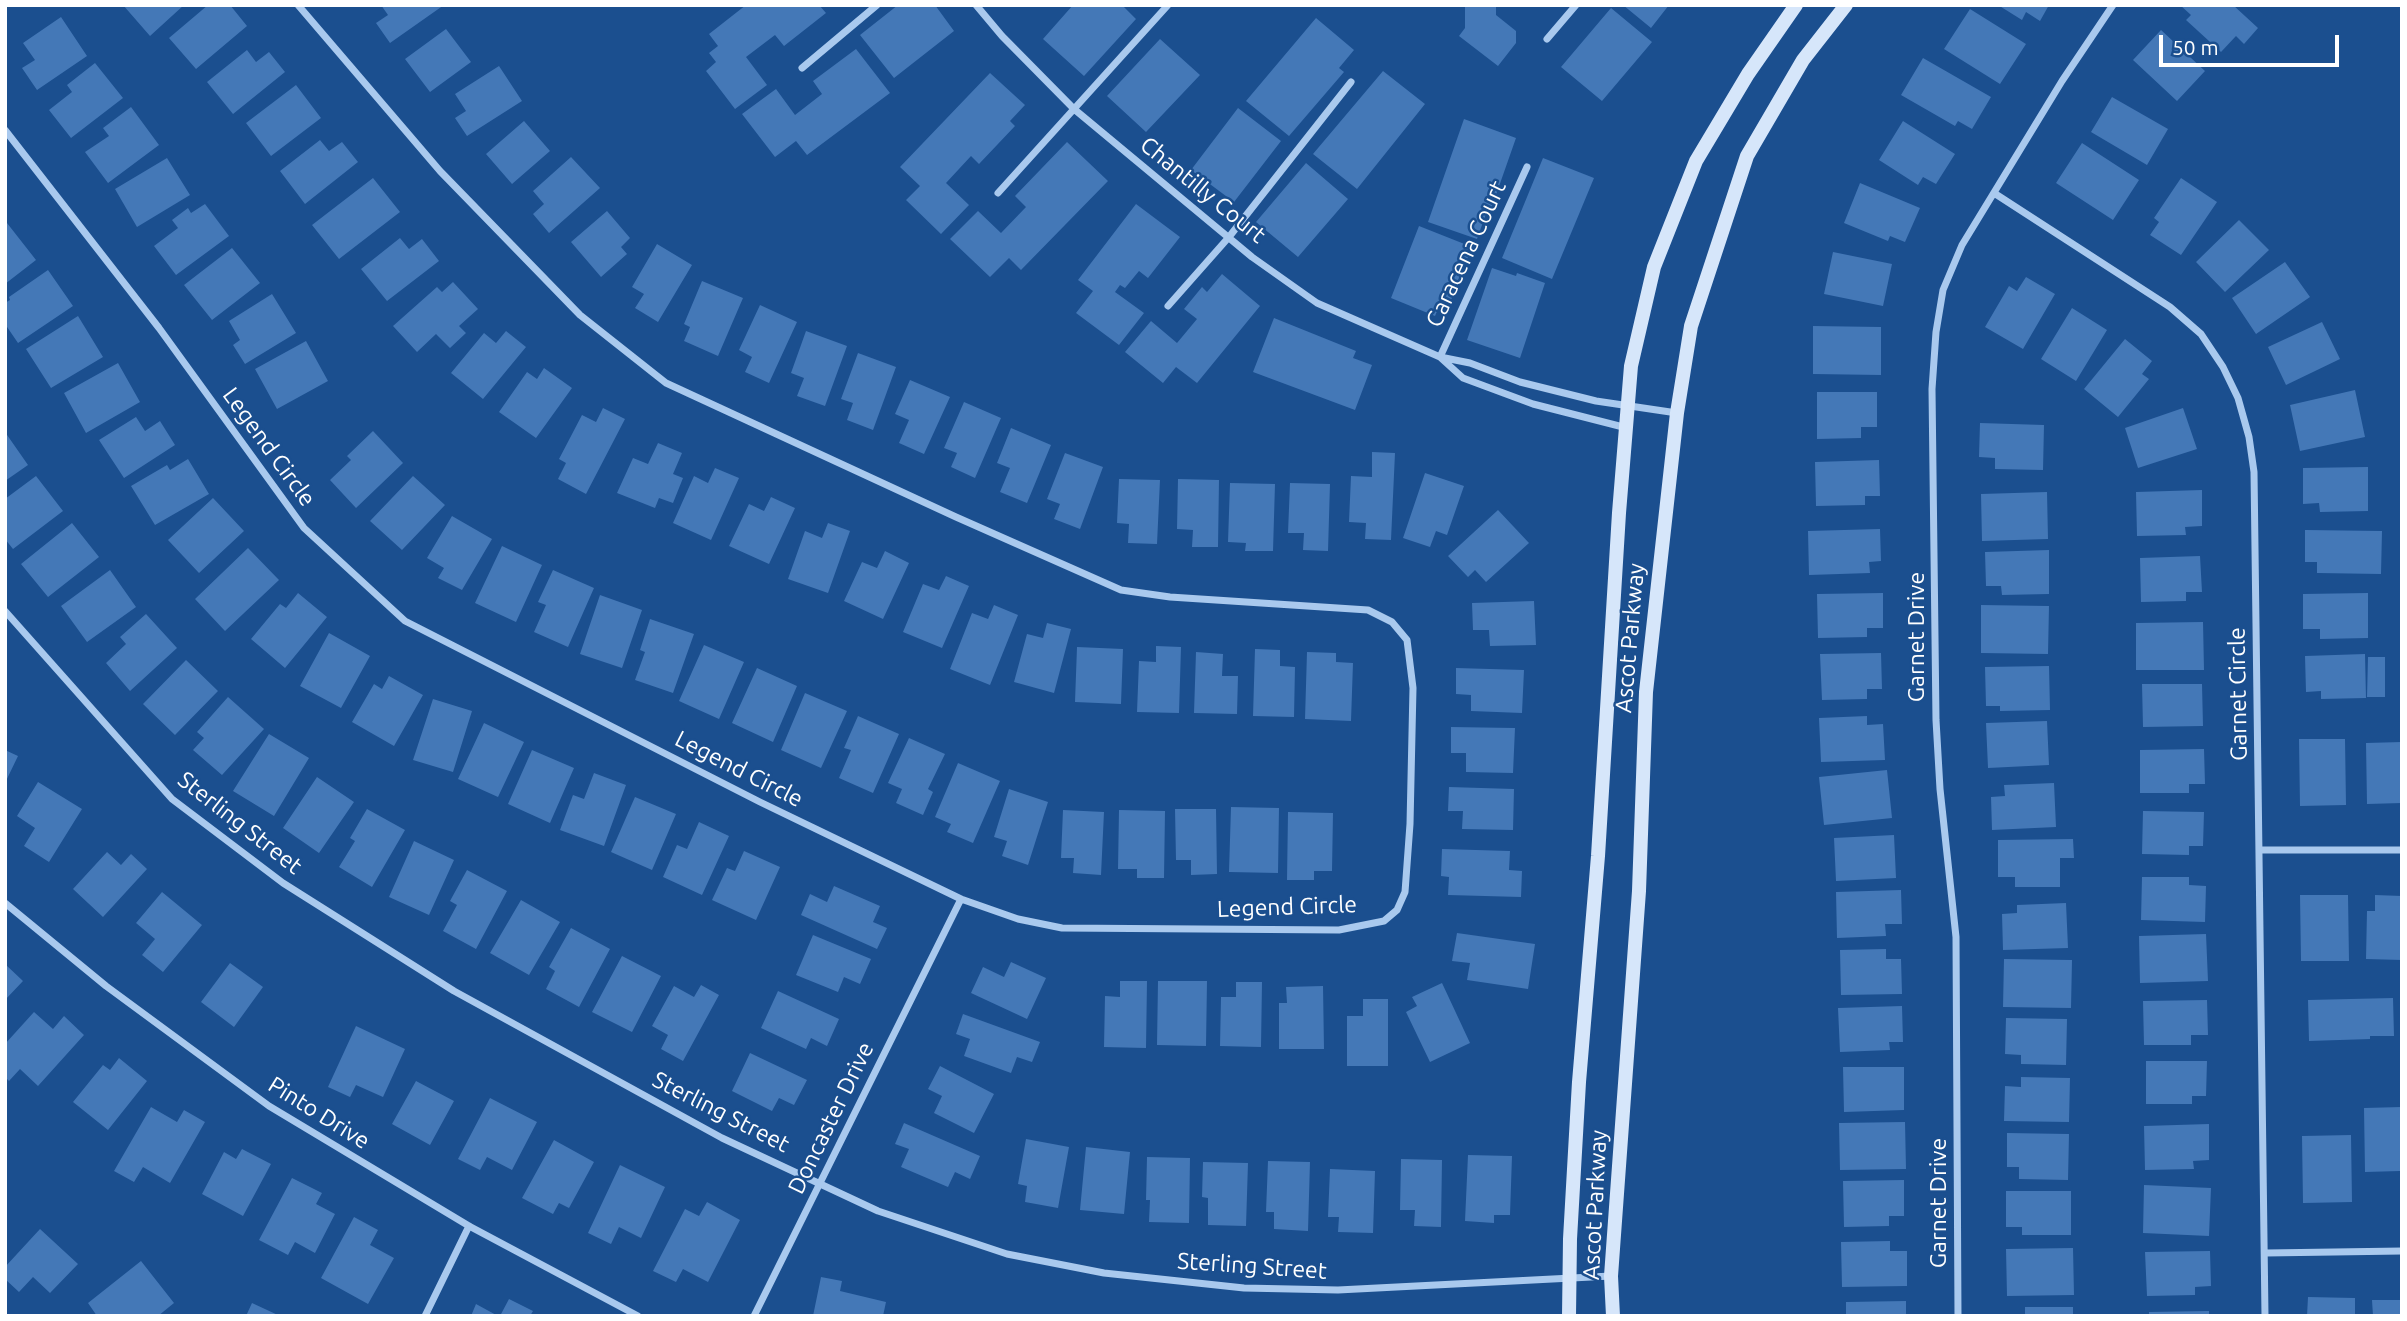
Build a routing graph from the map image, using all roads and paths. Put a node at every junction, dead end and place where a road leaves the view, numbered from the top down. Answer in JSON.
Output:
{"nodes":[{"id":1,"x":298,"y":5,"type":"edge"},
{"id":2,"x":877,"y":5,"type":"edge"},
{"id":3,"x":976,"y":5,"type":"edge"},
{"id":4,"x":1168,"y":5,"type":"edge"},
{"id":5,"x":1576,"y":5,"type":"edge"},
{"id":6,"x":1796,"y":5,"type":"edge"},
{"id":7,"x":1846,"y":5,"type":"edge"},
{"id":8,"x":2113,"y":5,"type":"edge"},
{"id":9,"x":1547,"y":39,"type":"dead end"},
{"id":10,"x":802,"y":68,"type":"dead end"},
{"id":11,"x":1351,"y":82,"type":"dead end"},
{"id":12,"x":1074,"y":109,"type":"junction"},
{"id":13,"x":5,"y":131,"type":"edge"},
{"id":14,"x":1527,"y":167,"type":"dead end"},
{"id":15,"x":998,"y":193,"type":"dead end"},
{"id":16,"x":1994,"y":193,"type":"junction"},
{"id":17,"x":1229,"y":237,"type":"junction"},
{"id":18,"x":1168,"y":306,"type":"dead end"},
{"id":19,"x":1440,"y":357,"type":"junction"},
{"id":20,"x":1528,"y":384,"type":"junction"},
{"id":21,"x":1523,"y":400,"type":"junction"},
{"id":22,"x":1629,"y":407,"type":"junction"},
{"id":23,"x":1677,"y":413,"type":"junction"},
{"id":24,"x":1627,"y":428,"type":"junction"},
{"id":25,"x":5,"y":611,"type":"edge"},
{"id":26,"x":2260,"y":850,"type":"junction"},
{"id":27,"x":2402,"y":850,"type":"edge"},
{"id":28,"x":961,"y":899,"type":"junction"},
{"id":29,"x":5,"y":903,"type":"edge"},
{"id":30,"x":820,"y":1182,"type":"junction"},
{"id":31,"x":470,"y":1226,"type":"junction"},
{"id":32,"x":2402,"y":1251,"type":"edge"},
{"id":33,"x":2266,"y":1253,"type":"junction"},
{"id":34,"x":1611,"y":1276,"type":"junction"},
{"id":35,"x":1570,"y":1280,"type":"junction"},
{"id":36,"x":425,"y":1316,"type":"edge"},
{"id":37,"x":638,"y":1316,"type":"edge"},
{"id":38,"x":754,"y":1316,"type":"edge"},
{"id":39,"x":1569,"y":1316,"type":"edge"},
{"id":40,"x":1613,"y":1316,"type":"edge"},
{"id":41,"x":1958,"y":1316,"type":"edge"},
{"id":42,"x":2265,"y":1316,"type":"edge"}],
"edges":[{"from":1,"to":28,"type":"street","name":"Legend Circle"},
{"from":2,"to":10,"type":"street"},
{"from":3,"to":12,"type":"street","name":"Chantilly Court"},
{"from":4,"to":12,"type":"street"},
{"from":5,"to":9,"type":"street"},
{"from":6,"to":22,"type":"main road","name":"Ascot Parkway"},
{"from":7,"to":23,"type":"main road","name":"Ascot Parkway"},
{"from":8,"to":16,"type":"street","name":"Garnet Drive"},
{"from":11,"to":17,"type":"street"},
{"from":12,"to":15,"type":"street"},
{"from":12,"to":17,"type":"street","name":"Chantilly Court"},
{"from":13,"to":28,"type":"street","name":"Legend Circle"},
{"from":14,"to":19,"type":"street","name":"Caracena Court"},
{"from":16,"to":26,"type":"street","name":"Garnet Circle"},
{"from":16,"to":41,"type":"street","name":"Garnet Drive"},
{"from":17,"to":18,"type":"street"},
{"from":17,"to":19,"type":"street","name":"Chantilly Court"},
{"from":19,"to":20,"type":"street","name":"Chantilly Court"},
{"from":19,"to":21,"type":"street","name":"Chantilly Court"},
{"from":20,"to":21,"type":"street"},
{"from":20,"to":22,"type":"street","name":"Chantilly Court"},
{"from":21,"to":24,"type":"street","name":"Chantilly Court"},
{"from":22,"to":23,"type":"street","name":"Chantilly Court"},
{"from":22,"to":24,"type":"main road","name":"Ascot Parkway"},
{"from":23,"to":34,"type":"main road","name":"Ascot Parkway"},
{"from":24,"to":35,"type":"main road","name":"Ascot Parkway"},
{"from":25,"to":30,"type":"street","name":"Sterling Street"},
{"from":26,"to":27,"type":"street"},
{"from":26,"to":33,"type":"street","name":"Garnet Circle"},
{"from":28,"to":30,"type":"street","name":"Doncaster Drive"},
{"from":29,"to":31,"type":"street","name":"Pinto Drive"},
{"from":30,"to":35,"type":"street","name":"Sterling Street"},
{"from":30,"to":38,"type":"street","name":"Doncaster Drive"},
{"from":31,"to":36,"type":"street"},
{"from":31,"to":37,"type":"street","name":"Pinto Drive"},
{"from":32,"to":33,"type":"street"},
{"from":33,"to":42,"type":"street","name":"Garnet Circle"},
{"from":34,"to":35,"type":"street","name":"Sterling Street"},
{"from":34,"to":40,"type":"main road","name":"Ascot Parkway"},
{"from":35,"to":39,"type":"main road","name":"Ascot Parkway"}]}
